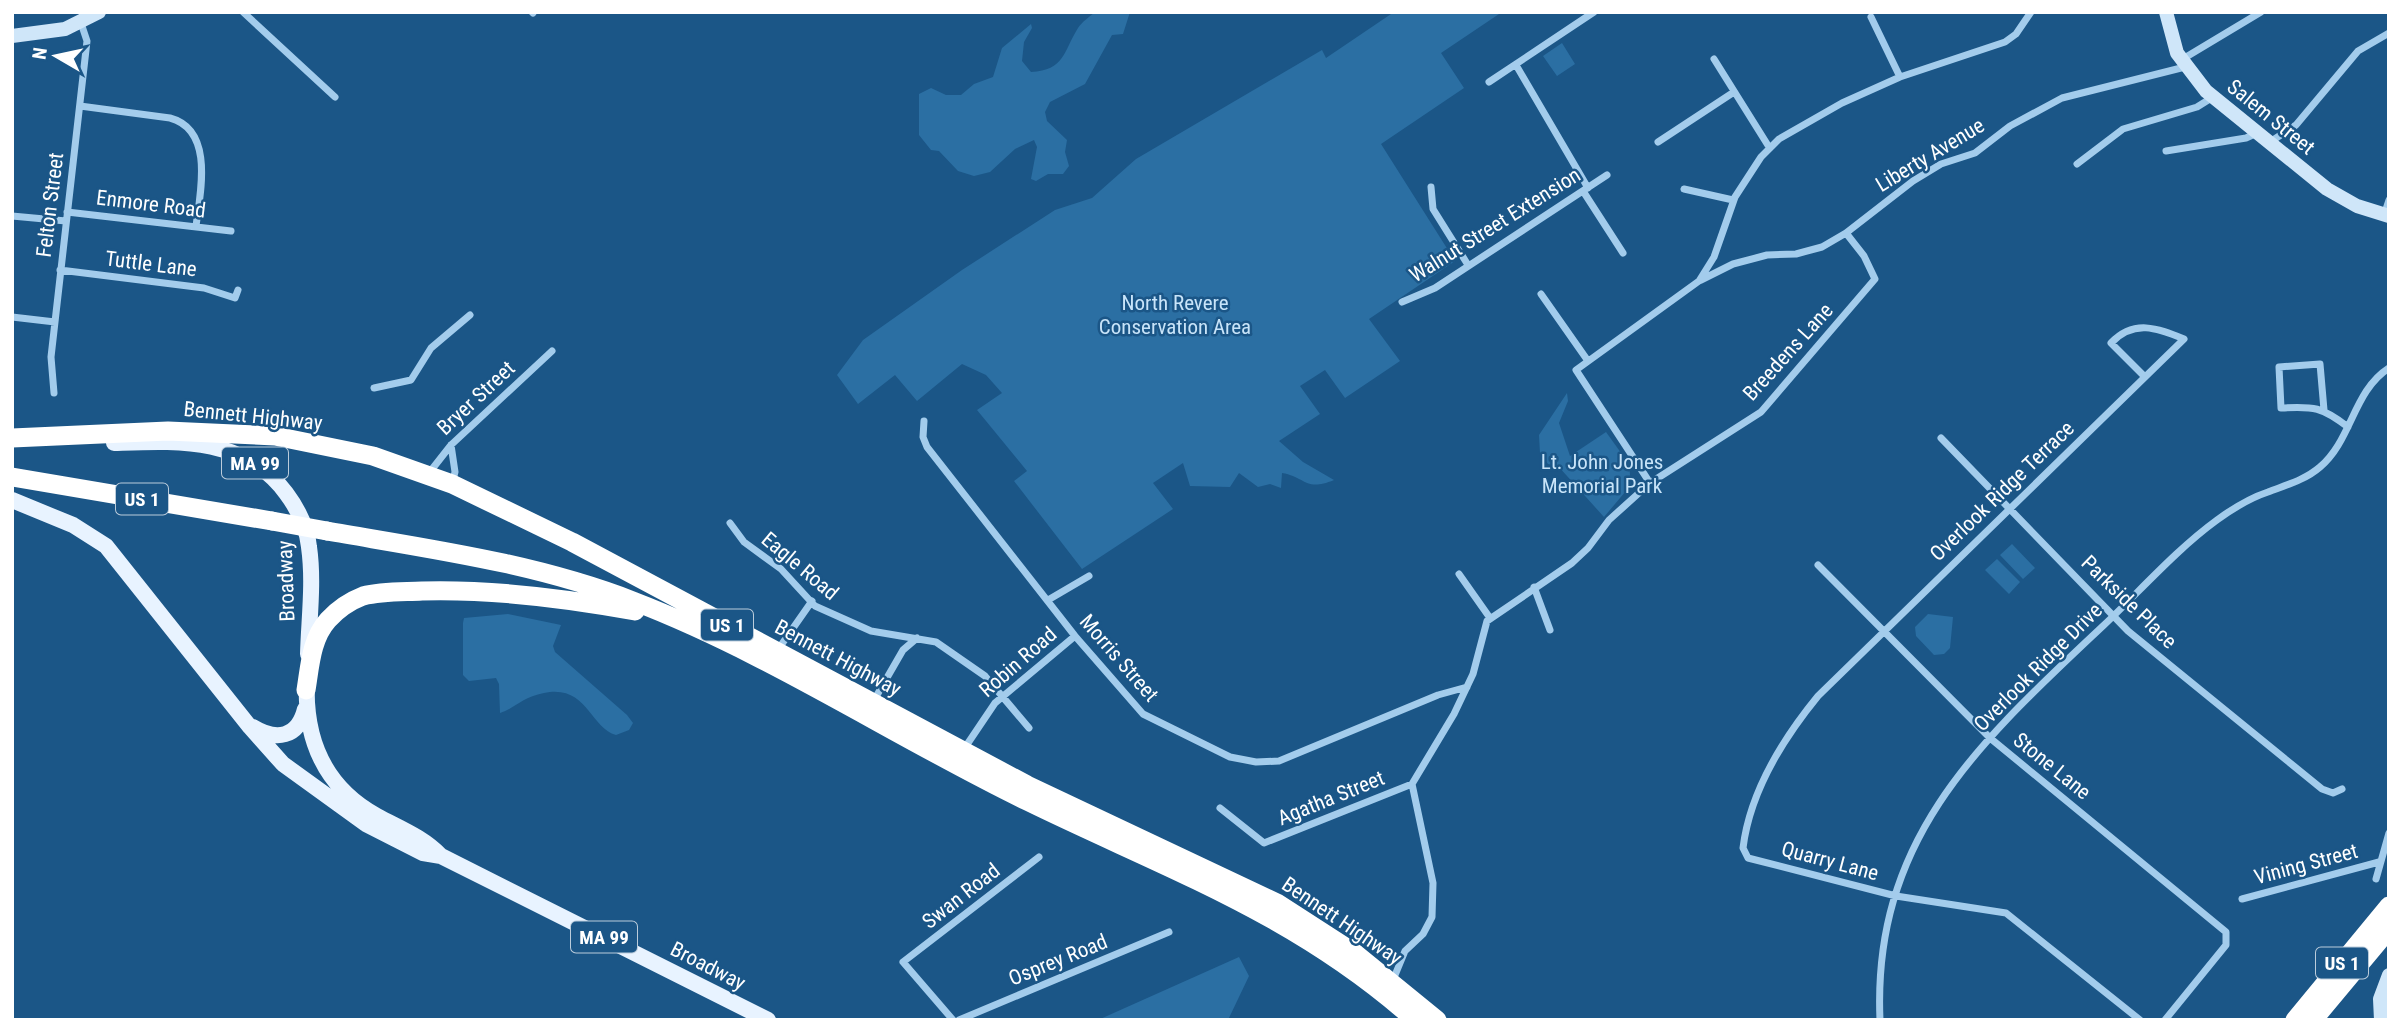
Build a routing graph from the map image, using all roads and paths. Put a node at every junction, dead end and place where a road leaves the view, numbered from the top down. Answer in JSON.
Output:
{"nodes":[{"id":1,"x":99,"y":12,"type":"edge"},
{"id":2,"x":243,"y":12,"type":"edge"},
{"id":3,"x":1594,"y":12,"type":"edge"},
{"id":4,"x":2031,"y":12,"type":"edge"},
{"id":5,"x":2166,"y":12,"type":"edge"},
{"id":6,"x":2261,"y":12,"type":"edge"},
{"id":7,"x":1871,"y":18,"type":"dead end"},
{"id":8,"x":81,"y":23,"type":"junction"},
{"id":9,"x":2389,"y":33,"type":"edge"},
{"id":10,"x":12,"y":36,"type":"edge"},
{"id":11,"x":1714,"y":59,"type":"dead end"},
{"id":12,"x":2183,"y":64,"type":"junction"},
{"id":13,"x":1516,"y":65,"type":"junction"},
{"id":14,"x":1900,"y":76,"type":"junction"},
{"id":15,"x":1489,"y":82,"type":"dead end"},
{"id":16,"x":1734,"y":92,"type":"junction"},
{"id":17,"x":335,"y":97,"type":"dead end"},
{"id":18,"x":2213,"y":97,"type":"junction"},
{"id":19,"x":80,"y":106,"type":"junction"},
{"id":20,"x":2263,"y":137,"type":"junction"},
{"id":21,"x":1658,"y":142,"type":"dead end"},
{"id":22,"x":1769,"y":147,"type":"junction"},
{"id":23,"x":2166,"y":151,"type":"dead end"},
{"id":24,"x":2077,"y":164,"type":"dead end"},
{"id":25,"x":1607,"y":175,"type":"dead end"},
{"id":26,"x":1430,"y":187,"type":"dead end"},
{"id":27,"x":1585,"y":189,"type":"junction"},
{"id":28,"x":1684,"y":189,"type":"dead end"},
{"id":29,"x":1733,"y":200,"type":"junction"},
{"id":30,"x":2389,"y":200,"type":"edge"},
{"id":31,"x":67,"y":212,"type":"junction"},
{"id":32,"x":12,"y":216,"type":"edge"},
{"id":33,"x":2386,"y":216,"type":"edge"},
{"id":34,"x":66,"y":221,"type":"junction"},
{"id":35,"x":195,"y":226,"type":"junction"},
{"id":36,"x":232,"y":231,"type":"dead end"},
{"id":37,"x":1846,"y":233,"type":"junction"},
{"id":38,"x":1623,"y":253,"type":"dead end"},
{"id":39,"x":1468,"y":265,"type":"junction"},
{"id":40,"x":61,"y":270,"type":"junction"},
{"id":41,"x":1699,"y":281,"type":"junction"},
{"id":42,"x":237,"y":294,"type":"dead end"},
{"id":43,"x":1541,"y":294,"type":"dead end"},
{"id":44,"x":1402,"y":302,"type":"dead end"},
{"id":45,"x":470,"y":315,"type":"dead end"},
{"id":46,"x":12,"y":317,"type":"edge"},
{"id":47,"x":55,"y":322,"type":"junction"},
{"id":48,"x":552,"y":351,"type":"dead end"},
{"id":49,"x":1588,"y":360,"type":"junction"},
{"id":50,"x":2389,"y":368,"type":"edge"},
{"id":51,"x":2145,"y":377,"type":"junction"},
{"id":52,"x":374,"y":388,"type":"dead end"},
{"id":53,"x":54,"y":393,"type":"dead end"},
{"id":54,"x":2324,"y":410,"type":"junction"},
{"id":55,"x":924,"y":422,"type":"dead end"},
{"id":56,"x":2348,"y":427,"type":"junction"},
{"id":57,"x":12,"y":438,"type":"edge"},
{"id":58,"x":1941,"y":438,"type":"dead end"},
{"id":59,"x":12,"y":444,"type":"edge"},
{"id":60,"x":451,"y":445,"type":"junction"},
{"id":61,"x":428,"y":475,"type":"junction"},
{"id":62,"x":12,"y":477,"type":"edge"},
{"id":63,"x":1650,"y":482,"type":"junction"},
{"id":64,"x":452,"y":484,"type":"junction"},
{"id":65,"x":12,"y":500,"type":"edge"},
{"id":66,"x":2010,"y":508,"type":"junction"},
{"id":67,"x":730,"y":523,"type":"dead end"},
{"id":68,"x":1818,"y":565,"type":"dead end"},
{"id":69,"x":1460,"y":574,"type":"dead end"},
{"id":70,"x":1089,"y":576,"type":"dead end"},
{"id":71,"x":1534,"y":587,"type":"junction"},
{"id":72,"x":1048,"y":600,"type":"junction"},
{"id":73,"x":812,"y":601,"type":"junction"},
{"id":74,"x":2114,"y":616,"type":"junction"},
{"id":75,"x":1490,"y":618,"type":"junction"},
{"id":76,"x":681,"y":620,"type":"junction"},
{"id":77,"x":1883,"y":629,"type":"junction"},
{"id":78,"x":1550,"y":630,"type":"dead end"},
{"id":79,"x":1075,"y":636,"type":"junction"},
{"id":80,"x":919,"y":638,"type":"junction"},
{"id":81,"x":776,"y":651,"type":"junction"},
{"id":82,"x":1467,"y":687,"type":"junction"},
{"id":83,"x":306,"y":690,"type":"junction"},
{"id":84,"x":1002,"y":695,"type":"junction"},
{"id":85,"x":872,"y":703,"type":"junction"},
{"id":86,"x":245,"y":722,"type":"junction"},
{"id":87,"x":1029,"y":729,"type":"dead end"},
{"id":88,"x":1990,"y":738,"type":"junction"},
{"id":89,"x":962,"y":751,"type":"junction"},
{"id":90,"x":1412,"y":784,"type":"junction"},
{"id":91,"x":2343,"y":789,"type":"dead end"},
{"id":92,"x":1220,"y":808,"type":"dead end"},
{"id":93,"x":2389,"y":833,"type":"edge"},
{"id":94,"x":441,"y":856,"type":"junction"},
{"id":95,"x":1039,"y":857,"type":"dead end"},
{"id":96,"x":2379,"y":862,"type":"junction"},
{"id":97,"x":2376,"y":879,"type":"dead end"},
{"id":98,"x":1896,"y":896,"type":"junction"},
{"id":99,"x":2242,"y":899,"type":"dead end"},
{"id":100,"x":2389,"y":906,"type":"edge"},
{"id":101,"x":2389,"y":929,"type":"edge"},
{"id":102,"x":1169,"y":932,"type":"dead end"},
{"id":103,"x":2389,"y":975,"type":"edge"},
{"id":104,"x":1392,"y":981,"type":"junction"},
{"id":105,"x":768,"y":1020,"type":"edge"},
{"id":106,"x":953,"y":1020,"type":"edge"},
{"id":107,"x":959,"y":1020,"type":"edge"},
{"id":108,"x":1415,"y":1020,"type":"edge"},
{"id":109,"x":1437,"y":1020,"type":"edge"},
{"id":110,"x":1880,"y":1020,"type":"edge"},
{"id":111,"x":2140,"y":1020,"type":"edge"},
{"id":112,"x":2165,"y":1020,"type":"edge"},
{"id":113,"x":2295,"y":1020,"type":"edge"},
{"id":114,"x":2314,"y":1020,"type":"edge"},
{"id":115,"x":2381,"y":1020,"type":"edge"}],
"edges":[{"from":1,"to":8,"type":"main road"},
{"from":2,"to":17,"type":"street"},
{"from":3,"to":13,"type":"street"},
{"from":4,"to":14,"type":"street"},
{"from":5,"to":12,"type":"main road","name":"Salem Street"},
{"from":6,"to":12,"type":"street","name":"Liberty Avenue"},
{"from":7,"to":14,"type":"street"},
{"from":8,"to":10,"type":"main road"},
{"from":8,"to":19,"type":"street","name":"Felton Street"},
{"from":9,"to":20,"type":"street"},
{"from":11,"to":16,"type":"street"},
{"from":12,"to":18,"type":"main road","name":"Salem Street"},
{"from":12,"to":37,"type":"street","name":"Liberty Avenue"},
{"from":13,"to":15,"type":"street"},
{"from":13,"to":27,"type":"street"},
{"from":14,"to":22,"type":"street"},
{"from":16,"to":21,"type":"street"},
{"from":16,"to":22,"type":"street"},
{"from":18,"to":20,"type":"main road","name":"Salem Street"},
{"from":18,"to":24,"type":"street"},
{"from":19,"to":31,"type":"street","name":"Felton Street"},
{"from":19,"to":35,"type":"street"},
{"from":20,"to":23,"type":"street"},
{"from":20,"to":33,"type":"main road","name":"Salem Street"},
{"from":22,"to":29,"type":"street"},
{"from":25,"to":27,"type":"street","name":"Walnut Street Extension"},
{"from":26,"to":39,"type":"street"},
{"from":27,"to":38,"type":"street"},
{"from":27,"to":39,"type":"street","name":"Walnut Street Extension"},
{"from":28,"to":29,"type":"street"},
{"from":29,"to":41,"type":"street"},
{"from":30,"to":33,"type":"street"},
{"from":31,"to":34,"type":"street","name":"Felton Street"},
{"from":31,"to":35,"type":"street","name":"Enmore Road"},
{"from":32,"to":34,"type":"street"},
{"from":34,"to":40,"type":"street","name":"Felton Street"},
{"from":35,"to":36,"type":"street","name":"Enmore Road"},
{"from":37,"to":41,"type":"street","name":"Liberty Avenue"},
{"from":37,"to":63,"type":"street","name":"Breedens Lane"},
{"from":39,"to":44,"type":"street","name":"Walnut Street Extension"},
{"from":40,"to":42,"type":"street","name":"Tuttle Lane"},
{"from":40,"to":47,"type":"street","name":"Felton Street"},
{"from":41,"to":49,"type":"street","name":"Liberty Avenue"},
{"from":43,"to":49,"type":"street"},
{"from":45,"to":52,"type":"street"},
{"from":46,"to":47,"type":"street"},
{"from":47,"to":53,"type":"street","name":"Felton Street"},
{"from":48,"to":60,"type":"street","name":"Bryer Street"},
{"from":49,"to":63,"type":"street"},
{"from":50,"to":56,"type":"street","name":"Overlook Ridge Drive"},
{"from":51,"to":51,"type":"street","name":"Overlook Ridge Terrace"},
{"from":51,"to":66,"type":"street","name":"Overlook Ridge Terrace"},
{"from":54,"to":54,"type":"street"},
{"from":54,"to":56,"type":"street"},
{"from":55,"to":72,"type":"street","name":"Morris Street"},
{"from":56,"to":74,"type":"street","name":"Overlook Ridge Drive"},
{"from":57,"to":61,"type":"highway","name":"Bennett Highway","number":"US 1"},
{"from":58,"to":66,"type":"street","name":"Parkside Place"},
{"from":59,"to":83,"type":"main road","name":"Broadway","number":"MA 99"},
{"from":60,"to":61,"type":"street","name":"Bryer Street"},
{"from":60,"to":64,"type":"street"},
{"from":61,"to":64,"type":"highway","name":"Bennett Highway","number":"US 1"},
{"from":62,"to":76,"type":"highway","name":"Bennett Highway","number":"US 1","bridge":true},
{"from":63,"to":71,"type":"street","name":"Breedens Lane"},
{"from":64,"to":81,"type":"highway","name":"Bennett Highway","number":"US 1"},
{"from":65,"to":86,"type":"main road","name":"Broadway","number":"MA 99"},
{"from":66,"to":74,"type":"street","name":"Parkside Place"},
{"from":66,"to":77,"type":"street","name":"Overlook Ridge Terrace"},
{"from":67,"to":73,"type":"street","name":"Eagle Road"},
{"from":68,"to":77,"type":"street","name":"Stone Lane"},
{"from":69,"to":75,"type":"street"},
{"from":70,"to":72,"type":"street"},
{"from":71,"to":75,"type":"street","name":"Breedens Lane"},
{"from":71,"to":78,"type":"street"},
{"from":72,"to":79,"type":"street","name":"Morris Street"},
{"from":73,"to":80,"type":"street","name":"Eagle Road"},
{"from":73,"to":81,"type":"street"},
{"from":74,"to":88,"type":"street","name":"Overlook Ridge Drive"},
{"from":74,"to":91,"type":"street","name":"Parkside Place"},
{"from":75,"to":82,"type":"street"},
{"from":76,"to":83,"type":"highway"},
{"from":76,"to":108,"type":"highway","name":"Bennett Highway","number":"US 1"},
{"from":77,"to":88,"type":"street","name":"Stone Lane"},
{"from":77,"to":98,"type":"street","name":"Quarry Lane"},
{"from":79,"to":82,"type":"street","name":"Morris Street"},
{"from":79,"to":84,"type":"street","name":"Robin Road"},
{"from":80,"to":84,"type":"street","name":"Eagle Road"},
{"from":80,"to":85,"type":"street"},
{"from":81,"to":85,"type":"highway","name":"Bennett Highway","number":"US 1"},
{"from":82,"to":90,"type":"street"},
{"from":83,"to":86,"type":"main road"},
{"from":83,"to":94,"type":"main road","name":"Broadway","number":"MA 99"},
{"from":84,"to":87,"type":"street","name":"Eagle Road"},
{"from":84,"to":89,"type":"street","name":"Robin Road"},
{"from":85,"to":89,"type":"highway","name":"Bennett Highway","number":"US 1"},
{"from":86,"to":94,"type":"main road","name":"Broadway","number":"MA 99"},
{"from":88,"to":98,"type":"street","name":"Overlook Ridge Drive"},
{"from":88,"to":112,"type":"street","name":"Stone Lane"},
{"from":89,"to":104,"type":"highway","name":"Bennett Highway","number":"US 1"},
{"from":90,"to":92,"type":"street","name":"Agatha Street"},
{"from":90,"to":104,"type":"street"},
{"from":93,"to":96,"type":"street"},
{"from":94,"to":105,"type":"main road","name":"Broadway","number":"MA 99"},
{"from":95,"to":106,"type":"street","name":"Swan Road"},
{"from":96,"to":97,"type":"street"},
{"from":96,"to":99,"type":"street","name":"Vining Street"},
{"from":98,"to":110,"type":"street","name":"Overlook Ridge Drive"},
{"from":98,"to":111,"type":"street","name":"Quarry Lane"},
{"from":100,"to":113,"type":"highway","number":"US 1"},
{"from":101,"to":114,"type":"highway","number":"US 1"},
{"from":102,"to":107,"type":"street","name":"Osprey Road"},
{"from":103,"to":115,"type":"main road"},
{"from":104,"to":109,"type":"highway","name":"Bennett Highway","number":"US 1"}]}
